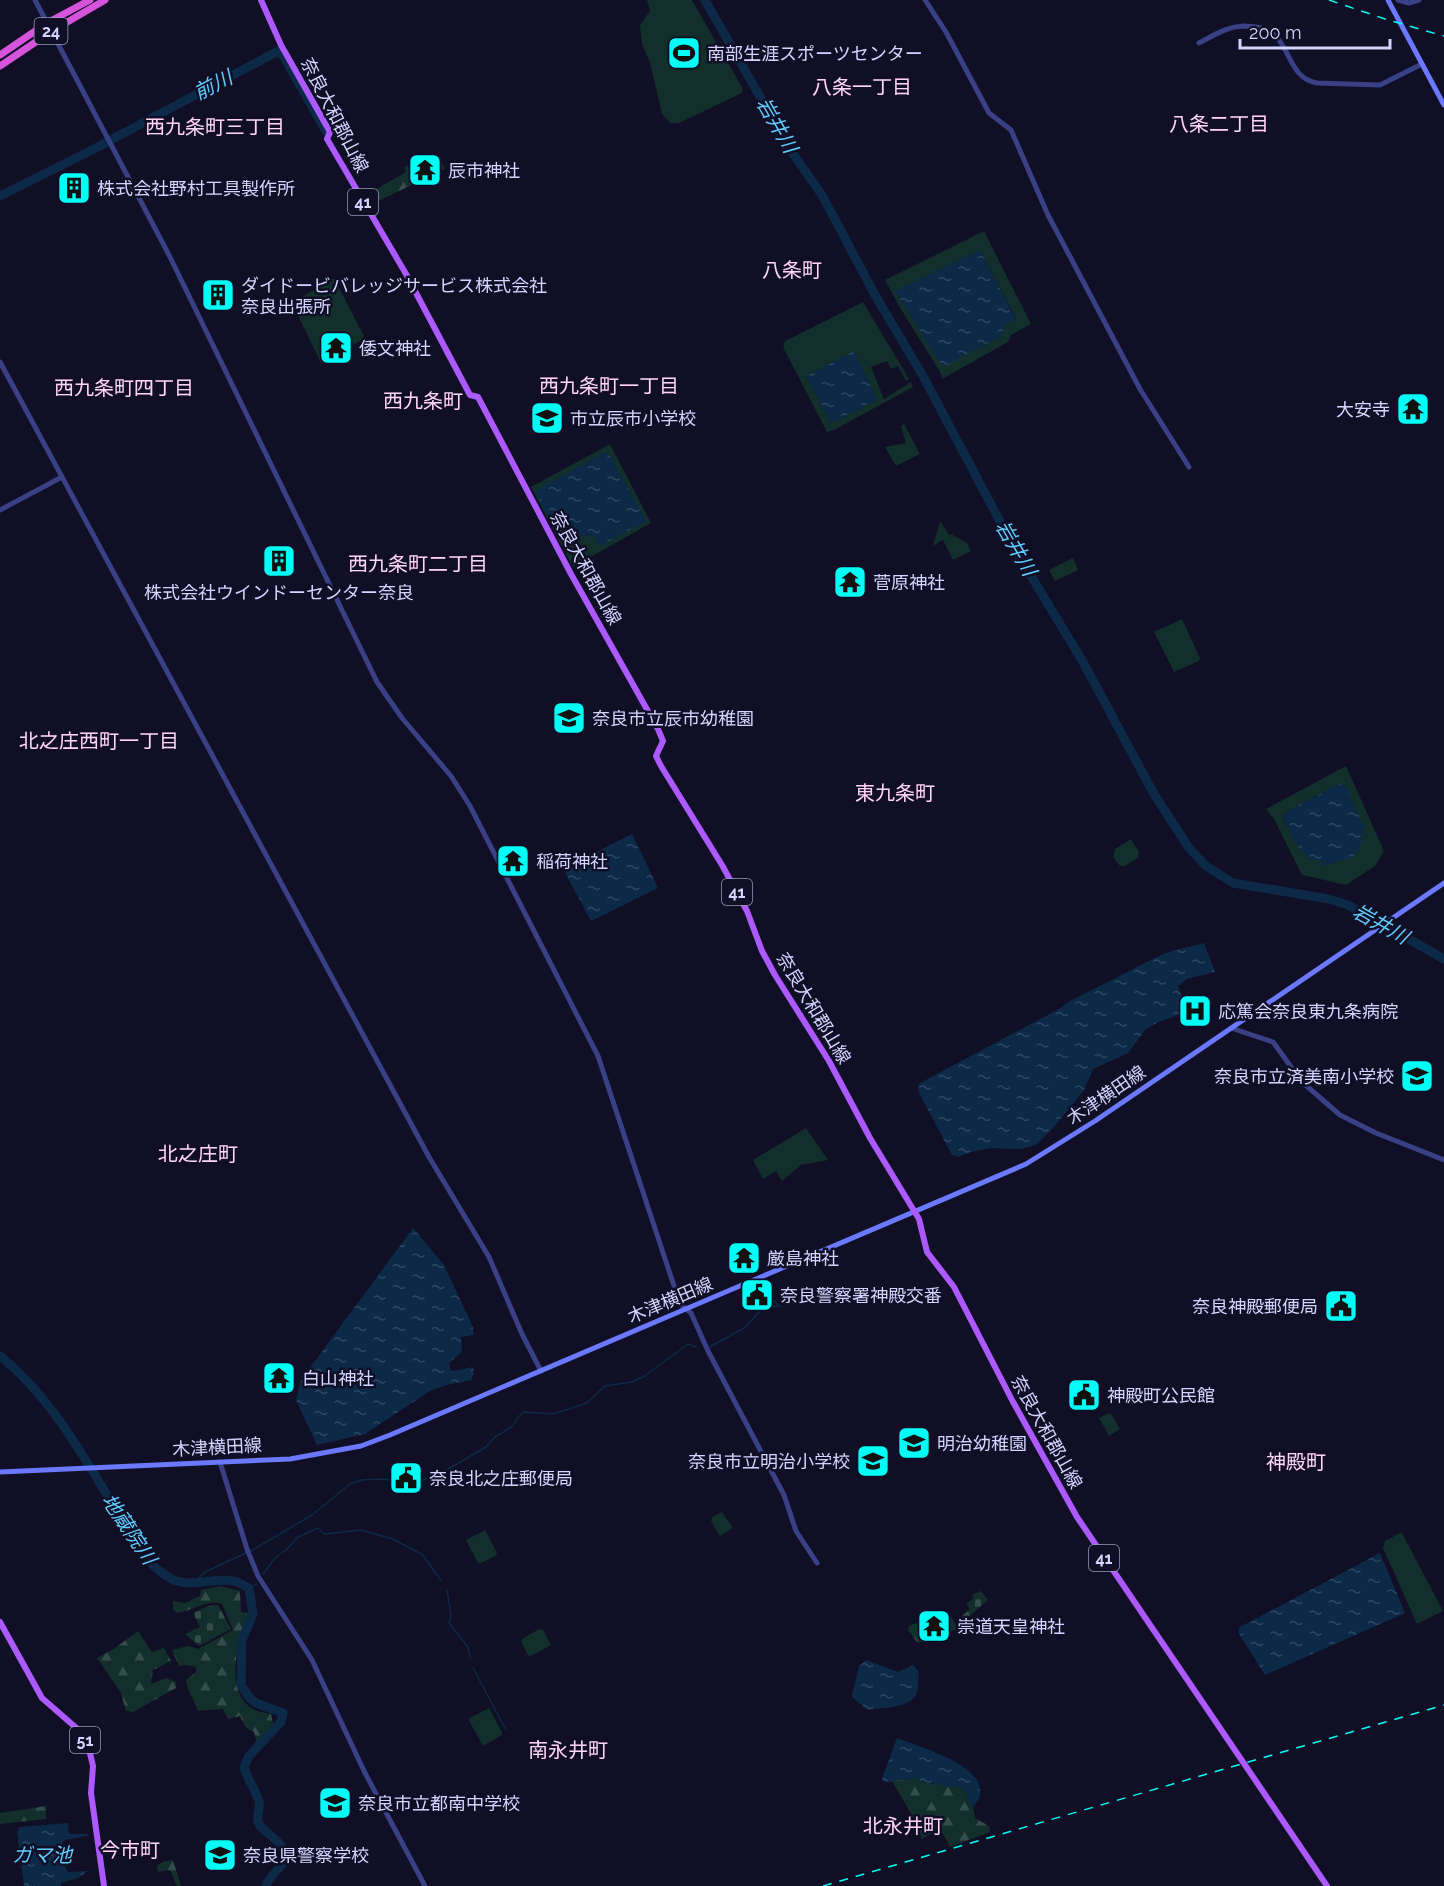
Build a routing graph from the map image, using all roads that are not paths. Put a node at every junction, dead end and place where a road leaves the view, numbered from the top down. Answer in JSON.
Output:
{"nodes":[{"id":1,"x":36,"y":0,"type":"edge"},
{"id":2,"x":90,"y":0,"type":"edge"},
{"id":3,"x":105,"y":0,"type":"edge"},
{"id":4,"x":261,"y":0,"type":"edge"},
{"id":5,"x":925,"y":0,"type":"edge"},
{"id":6,"x":1388,"y":0,"type":"edge"},
{"id":7,"x":1398,"y":0,"type":"edge"},
{"id":8,"x":1419,"y":0,"type":"edge"},
{"id":9,"x":47,"y":23,"type":"junction"},
{"id":10,"x":52,"y":31,"type":"junction"},
{"id":11,"x":1199,"y":43,"type":"dead end"},
{"id":12,"x":0,"y":55,"type":"edge"},
{"id":13,"x":1422,"y":64,"type":"junction"},
{"id":14,"x":0,"y":66,"type":"edge"},
{"id":15,"x":1444,"y":105,"type":"edge"},
{"id":16,"x":0,"y":362,"type":"edge"},
{"id":17,"x":1189,"y":468,"type":"dead end"},
{"id":18,"x":62,"y":477,"type":"junction"},
{"id":19,"x":0,"y":510,"type":"edge"},
{"id":20,"x":1444,"y":883,"type":"edge"},
{"id":21,"x":1231,"y":1028,"type":"junction"},
{"id":22,"x":1444,"y":1160,"type":"edge"},
{"id":23,"x":915,"y":1212,"type":"junction"},
{"id":24,"x":686,"y":1309,"type":"junction"},
{"id":25,"x":541,"y":1371,"type":"junction"},
{"id":26,"x":220,"y":1462,"type":"junction"},
{"id":27,"x":0,"y":1472,"type":"edge"},
{"id":28,"x":817,"y":1563,"type":"dead end"},
{"id":29,"x":0,"y":1622,"type":"edge"},
{"id":30,"x":104,"y":1886,"type":"edge"},
{"id":31,"x":425,"y":1886,"type":"edge"},
{"id":32,"x":1327,"y":1886,"type":"edge"}],
"edges":[{"from":1,"to":9,"type":"street"},
{"from":2,"to":9,"type":"highway","number":"24"},
{"from":3,"to":10,"type":"highway","number":"24"},
{"from":4,"to":23,"type":"main road","name":"奈良大和郡山線","number":"41"},
{"from":5,"to":17,"type":"street"},
{"from":6,"to":13,"type":"main road"},
{"from":7,"to":8,"type":"street"},
{"from":9,"to":10,"type":"street"},
{"from":9,"to":12,"type":"highway","number":"24"},
{"from":10,"to":14,"type":"highway","number":"24"},
{"from":10,"to":24,"type":"street"},
{"from":11,"to":13,"type":"street"},
{"from":13,"to":15,"type":"main road"},
{"from":16,"to":18,"type":"street"},
{"from":18,"to":19,"type":"street"},
{"from":18,"to":25,"type":"street"},
{"from":20,"to":21,"type":"main road","name":"木津横田線"},
{"from":21,"to":22,"type":"street"},
{"from":21,"to":23,"type":"main road","name":"木津横田線"},
{"from":23,"to":24,"type":"main road","name":"木津横田線"},
{"from":23,"to":32,"type":"main road","name":"奈良大和郡山線","number":"41"},
{"from":24,"to":25,"type":"main road","name":"木津横田線"},
{"from":24,"to":28,"type":"street"},
{"from":25,"to":26,"type":"main road","name":"木津横田線"},
{"from":26,"to":27,"type":"main road","name":"木津横田線"},
{"from":26,"to":31,"type":"street"},
{"from":29,"to":30,"type":"main road","number":"51"}]}
